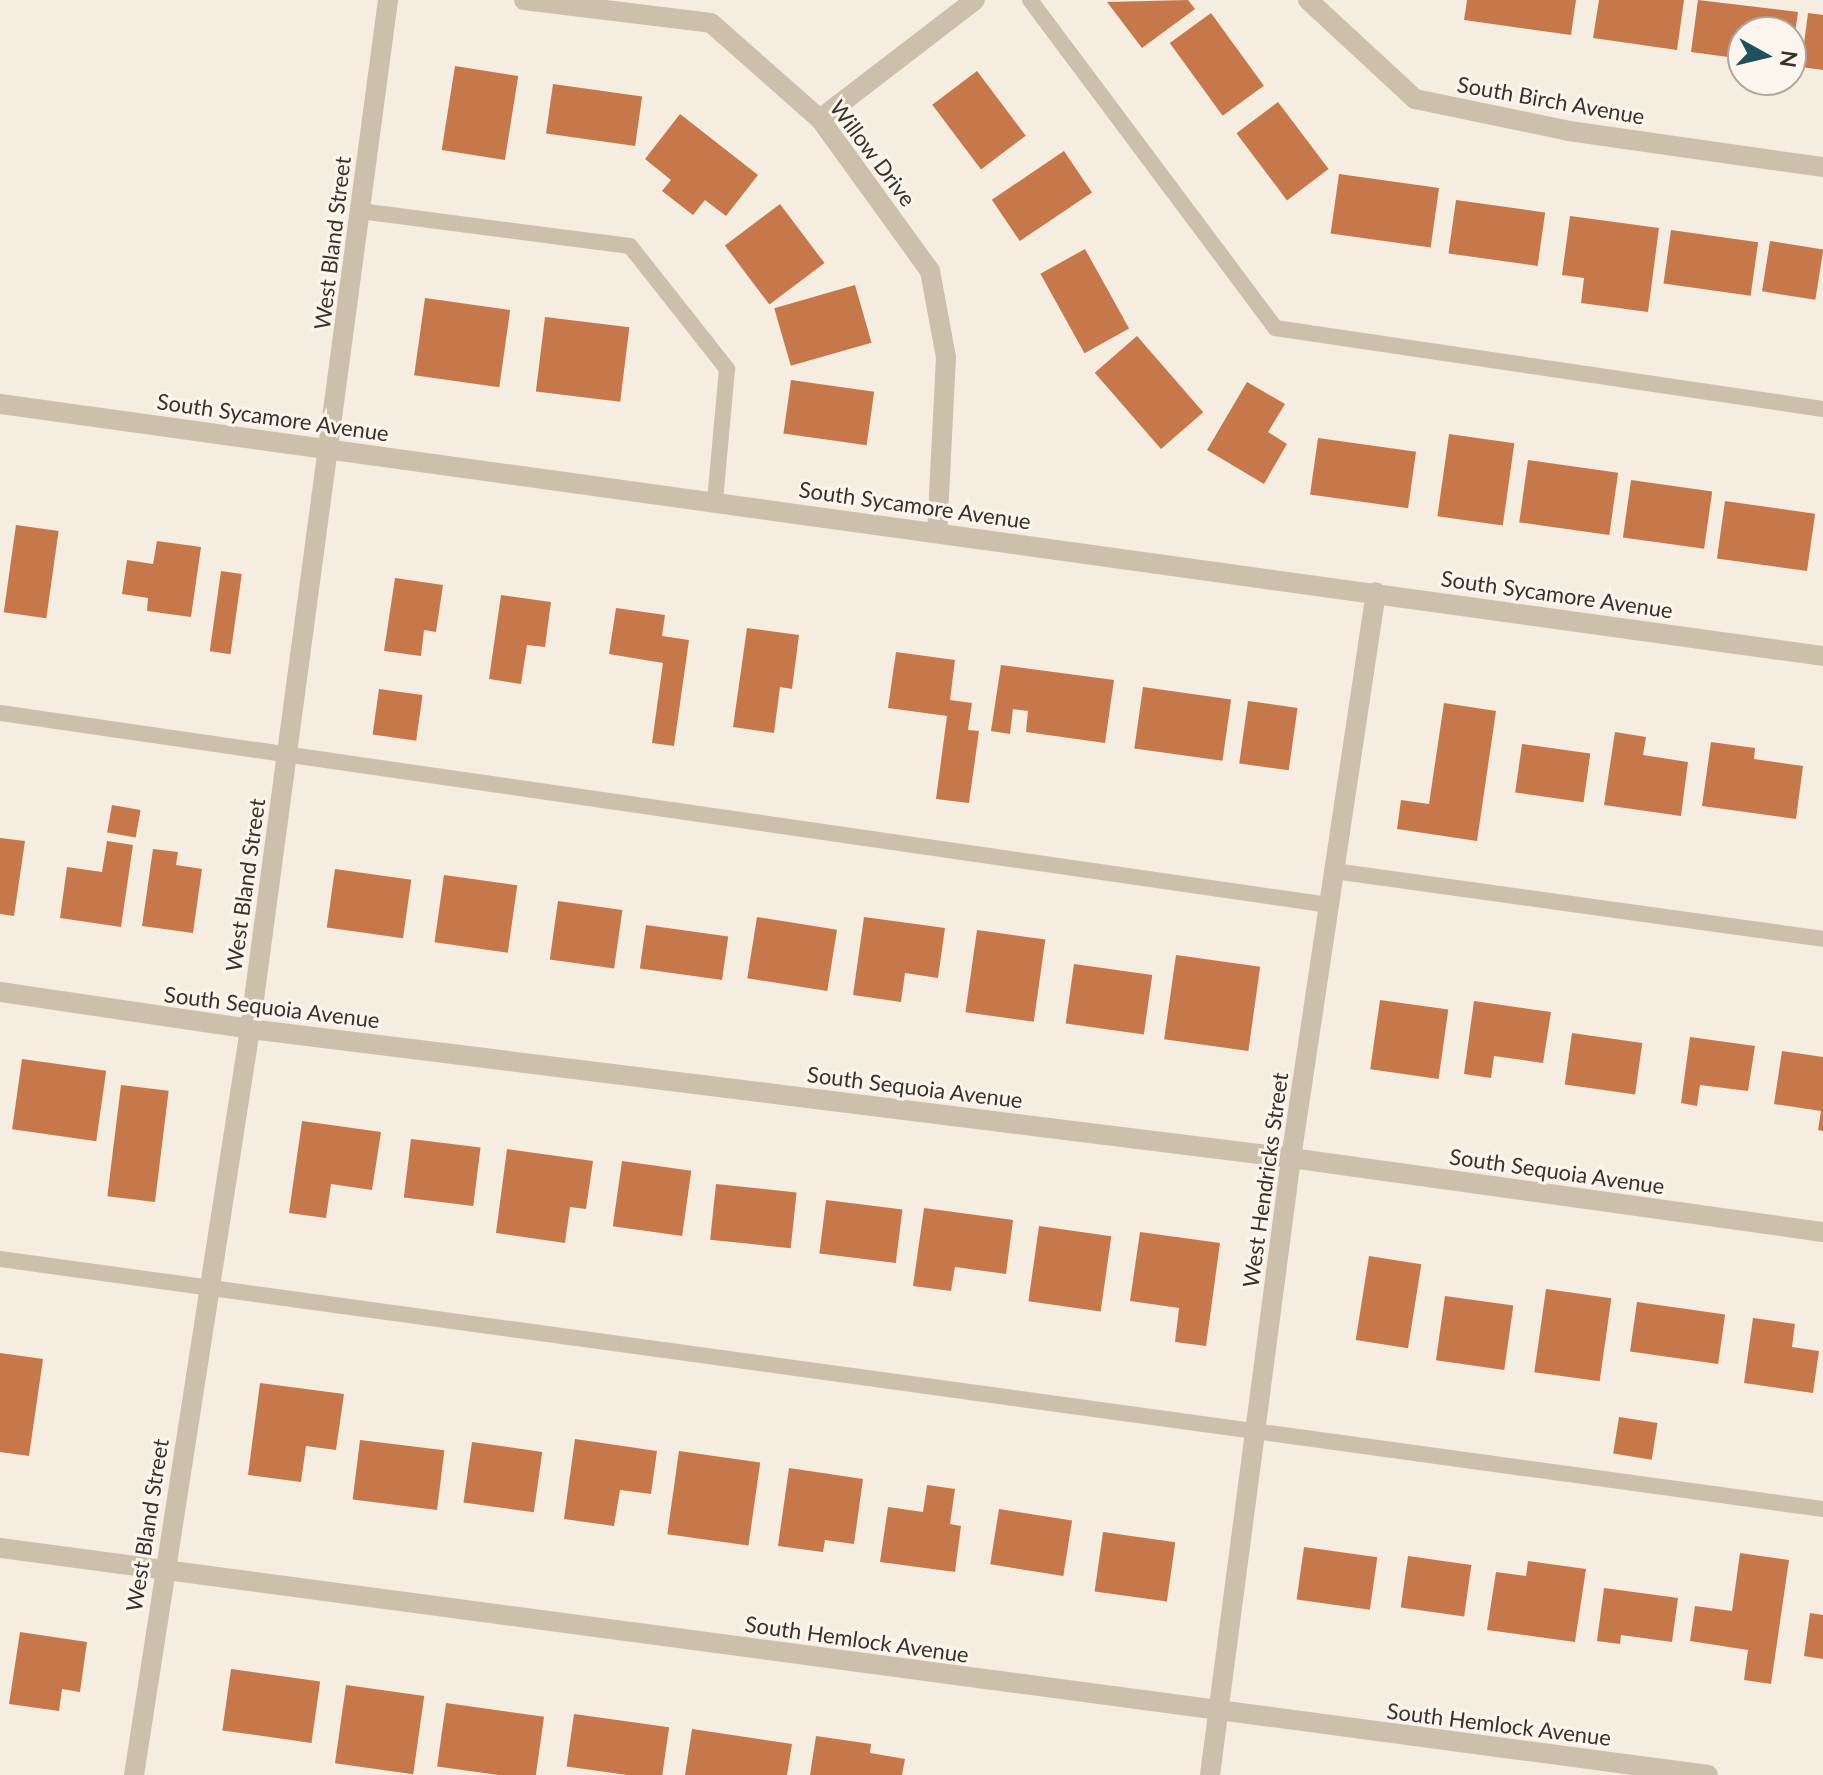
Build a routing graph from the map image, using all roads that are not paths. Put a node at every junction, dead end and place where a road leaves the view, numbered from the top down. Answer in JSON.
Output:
{"nodes":[{"id":1,"x":388,"y":0,"type":"edge"},
{"id":2,"x":524,"y":0,"type":"edge"},
{"id":3,"x":975,"y":0,"type":"edge"},
{"id":4,"x":1030,"y":0,"type":"edge"},
{"id":5,"x":1308,"y":0,"type":"edge"},
{"id":6,"x":820,"y":119,"type":"junction"},
{"id":7,"x":1823,"y":167,"type":"edge"},
{"id":8,"x":360,"y":211,"type":"junction"},
{"id":9,"x":0,"y":404,"type":"edge"},
{"id":10,"x":1823,"y":409,"type":"edge"},
{"id":11,"x":329,"y":449,"type":"junction"},
{"id":12,"x":715,"y":501,"type":"junction"},
{"id":13,"x":937,"y":532,"type":"junction"},
{"id":14,"x":1376,"y":592,"type":"junction"},
{"id":15,"x":1823,"y":656,"type":"edge"},
{"id":16,"x":0,"y":713,"type":"edge"},
{"id":17,"x":287,"y":754,"type":"junction"},
{"id":18,"x":1334,"y":871,"type":"junction"},
{"id":19,"x":1329,"y":905,"type":"junction"},
{"id":20,"x":1823,"y":939,"type":"edge"},
{"id":21,"x":0,"y":992,"type":"edge"},
{"id":22,"x":250,"y":1029,"type":"junction"},
{"id":23,"x":1291,"y":1158,"type":"junction"},
{"id":24,"x":1823,"y":1232,"type":"edge"},
{"id":25,"x":0,"y":1259,"type":"edge"},
{"id":26,"x":208,"y":1291,"type":"junction"},
{"id":27,"x":1255,"y":1434,"type":"junction"},
{"id":28,"x":1823,"y":1509,"type":"edge"},
{"id":29,"x":0,"y":1548,"type":"edge"},
{"id":30,"x":164,"y":1571,"type":"junction"},
{"id":31,"x":1217,"y":1712,"type":"junction"},
{"id":32,"x":134,"y":1775,"type":"edge"},
{"id":33,"x":1210,"y":1775,"type":"edge"},
{"id":34,"x":1708,"y":1775,"type":"edge"}],
"edges":[{"from":1,"to":8,"type":"street","name":"West Bland Street"},
{"from":2,"to":6,"type":"street","name":"Willow Drive"},
{"from":3,"to":6,"type":"street"},
{"from":4,"to":10,"type":"lane"},
{"from":5,"to":7,"type":"street","name":"South Birch Avenue"},
{"from":6,"to":13,"type":"street","name":"Willow Drive"},
{"from":8,"to":11,"type":"street","name":"West Bland Street"},
{"from":8,"to":12,"type":"lane"},
{"from":9,"to":11,"type":"street","name":"South Sycamore Avenue"},
{"from":11,"to":12,"type":"street","name":"South Sycamore Avenue"},
{"from":11,"to":17,"type":"street","name":"West Bland Street"},
{"from":12,"to":13,"type":"street","name":"South Sycamore Avenue"},
{"from":13,"to":14,"type":"street","name":"South Sycamore Avenue"},
{"from":14,"to":15,"type":"street","name":"South Sycamore Avenue"},
{"from":14,"to":18,"type":"street","name":"West Hendricks Street"},
{"from":16,"to":17,"type":"lane"},
{"from":17,"to":19,"type":"lane"},
{"from":17,"to":22,"type":"street","name":"West Bland Street"},
{"from":18,"to":19,"type":"street","name":"West Hendricks Street"},
{"from":18,"to":20,"type":"lane"},
{"from":19,"to":23,"type":"street","name":"West Hendricks Street"},
{"from":21,"to":22,"type":"street","name":"South Sequoia Avenue"},
{"from":22,"to":23,"type":"street","name":"South Sequoia Avenue"},
{"from":22,"to":26,"type":"street","name":"West Bland Street"},
{"from":23,"to":24,"type":"street","name":"South Sequoia Avenue"},
{"from":23,"to":27,"type":"street","name":"West Hendricks Street"},
{"from":25,"to":26,"type":"lane"},
{"from":26,"to":27,"type":"lane"},
{"from":26,"to":30,"type":"street","name":"West Bland Street"},
{"from":27,"to":28,"type":"lane"},
{"from":27,"to":31,"type":"street","name":"West Hendricks Street"},
{"from":29,"to":30,"type":"street","name":"South Hemlock Avenue"},
{"from":30,"to":31,"type":"street","name":"South Hemlock Avenue"},
{"from":30,"to":32,"type":"street","name":"West Bland Street"},
{"from":31,"to":33,"type":"street","name":"West Hendricks Street"},
{"from":31,"to":34,"type":"street","name":"South Hemlock Avenue"}]}
